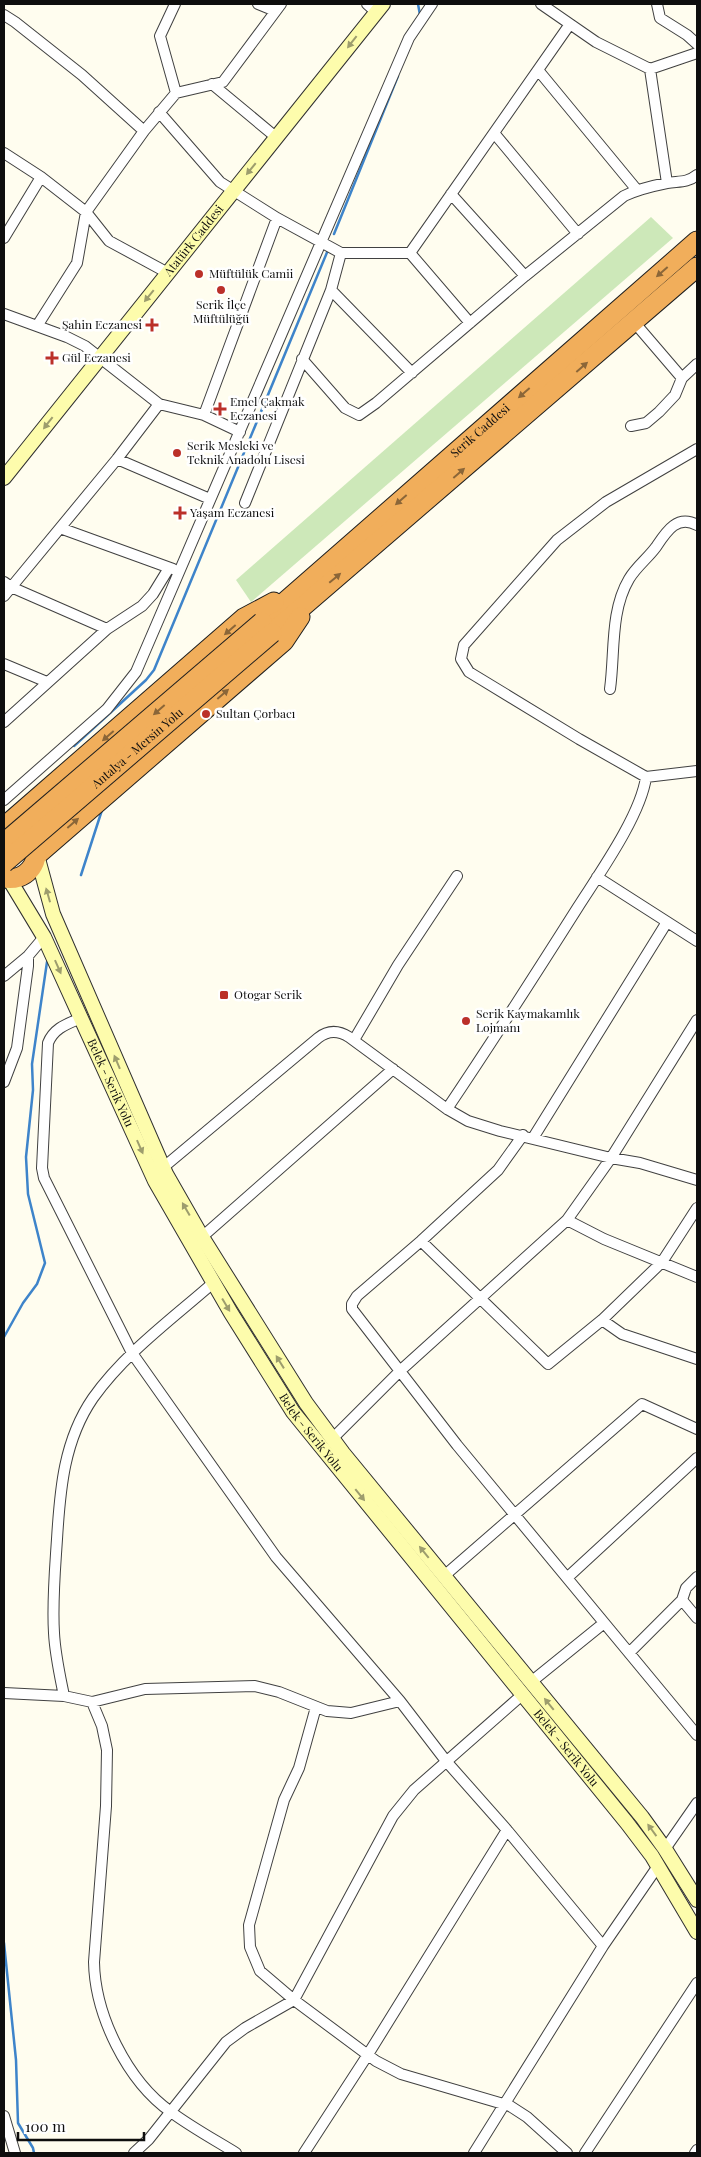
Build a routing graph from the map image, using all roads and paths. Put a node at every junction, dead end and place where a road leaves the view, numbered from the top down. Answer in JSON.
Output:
{"nodes":[{"id":1,"x":175,"y":4,"type":"edge"},
{"id":2,"x":258,"y":4,"type":"edge"},
{"id":3,"x":432,"y":4,"type":"edge"},
{"id":4,"x":541,"y":4,"type":"edge"},
{"id":5,"x":657,"y":4,"type":"edge"},
{"id":6,"x":375,"y":7,"type":"edge"},
{"id":7,"x":278,"y":8,"type":"edge"},
{"id":8,"x":4,"y":16,"type":"edge"},
{"id":9,"x":570,"y":24,"type":"junction"},
{"id":10,"x":697,"y":44,"type":"edge"},
{"id":11,"x":697,"y":52,"type":"edge"},
{"id":12,"x":650,"y":69,"type":"junction"},
{"id":13,"x":538,"y":70,"type":"junction"},
{"id":14,"x":212,"y":84,"type":"junction"},
{"id":15,"x":176,"y":93,"type":"junction"},
{"id":16,"x":159,"y":112,"type":"junction"},
{"id":17,"x":144,"y":131,"type":"junction"},
{"id":18,"x":494,"y":133,"type":"junction"},
{"id":19,"x":277,"y":138,"type":"junction"},
{"id":20,"x":4,"y":154,"type":"edge"},
{"id":21,"x":697,"y":175,"type":"edge"},
{"id":22,"x":41,"y":177,"type":"junction"},
{"id":23,"x":667,"y":183,"type":"junction"},
{"id":24,"x":637,"y":190,"type":"junction"},
{"id":25,"x":233,"y":191,"type":"junction"},
{"id":26,"x":451,"y":194,"type":"junction"},
{"id":27,"x":86,"y":212,"type":"junction"},
{"id":28,"x":277,"y":218,"type":"junction"},
{"id":29,"x":578,"y":234,"type":"junction"},
{"id":30,"x":4,"y":238,"type":"edge"},
{"id":31,"x":697,"y":241,"type":"edge"},
{"id":32,"x":321,"y":242,"type":"junction"},
{"id":33,"x":410,"y":253,"type":"junction"},
{"id":34,"x":341,"y":254,"type":"junction"},
{"id":35,"x":697,"y":257,"type":"edge"},
{"id":36,"x":697,"y":267,"type":"edge"},
{"id":37,"x":168,"y":273,"type":"junction"},
{"id":38,"x":524,"y":276,"type":"junction"},
{"id":39,"x":671,"y":289,"type":"junction"},
{"id":40,"x":331,"y":290,"type":"junction"},
{"id":41,"x":4,"y":314,"type":"edge"},
{"id":42,"x":634,"y":322,"type":"junction"},
{"id":43,"x":470,"y":323,"type":"junction"},
{"id":44,"x":37,"y":326,"type":"junction"},
{"id":45,"x":100,"y":356,"type":"junction"},
{"id":46,"x":302,"y":359,"type":"junction"},
{"id":47,"x":697,"y":364,"type":"edge"},
{"id":48,"x":412,"y":373,"type":"junction"},
{"id":49,"x":682,"y":378,"type":"junction"},
{"id":50,"x":159,"y":404,"type":"junction"},
{"id":51,"x":204,"y":415,"type":"junction"},
{"id":52,"x":631,"y":426,"type":"dead end"},
{"id":53,"x":240,"y":432,"type":"junction"},
{"id":54,"x":697,"y":449,"type":"edge"},
{"id":55,"x":117,"y":460,"type":"junction"},
{"id":56,"x":6,"y":470,"type":"edge"},
{"id":57,"x":210,"y":500,"type":"junction"},
{"id":58,"x":245,"y":502,"type":"dead end"},
{"id":59,"x":697,"y":525,"type":"edge"},
{"id":60,"x":60,"y":528,"type":"junction"},
{"id":61,"x":169,"y":568,"type":"junction"},
{"id":62,"x":179,"y":571,"type":"junction"},
{"id":63,"x":7,"y":585,"type":"edge"},
{"id":64,"x":307,"y":592,"type":"junction"},
{"id":65,"x":4,"y":596,"type":"edge"},
{"id":66,"x":267,"y":627,"type":"junction"},
{"id":67,"x":107,"y":629,"type":"junction"},
{"id":68,"x":4,"y":664,"type":"edge"},
{"id":69,"x":47,"y":682,"type":"junction"},
{"id":70,"x":610,"y":688,"type":"dead end"},
{"id":71,"x":4,"y":722,"type":"edge"},
{"id":72,"x":697,"y":771,"type":"edge"},
{"id":73,"x":646,"y":777,"type":"junction"},
{"id":74,"x":4,"y":800,"type":"edge"},
{"id":75,"x":4,"y":827,"type":"edge"},
{"id":76,"x":4,"y":843,"type":"edge"},
{"id":77,"x":37,"y":855,"type":"junction"},
{"id":78,"x":5,"y":876,"type":"edge"},
{"id":79,"x":458,"y":876,"type":"dead end"},
{"id":80,"x":597,"y":876,"type":"junction"},
{"id":81,"x":667,"y":922,"type":"junction"},
{"id":82,"x":44,"y":937,"type":"junction"},
{"id":83,"x":697,"y":941,"type":"edge"},
{"id":84,"x":28,"y":956,"type":"junction"},
{"id":85,"x":4,"y":976,"type":"edge"},
{"id":86,"x":81,"y":1018,"type":"junction"},
{"id":87,"x":697,"y":1020,"type":"edge"},
{"id":88,"x":354,"y":1040,"type":"junction"},
{"id":89,"x":393,"y":1069,"type":"junction"},
{"id":90,"x":4,"y":1082,"type":"edge"},
{"id":91,"x":447,"y":1108,"type":"junction"},
{"id":92,"x":528,"y":1136,"type":"junction"},
{"id":93,"x":611,"y":1158,"type":"junction"},
{"id":94,"x":158,"y":1172,"type":"junction"},
{"id":95,"x":697,"y":1180,"type":"edge"},
{"id":96,"x":697,"y":1208,"type":"edge"},
{"id":97,"x":567,"y":1220,"type":"junction"},
{"id":98,"x":202,"y":1237,"type":"junction"},
{"id":99,"x":421,"y":1241,"type":"junction"},
{"id":100,"x":662,"y":1262,"type":"junction"},
{"id":101,"x":697,"y":1276,"type":"edge"},
{"id":102,"x":213,"y":1283,"type":"junction"},
{"id":103,"x":480,"y":1299,"type":"junction"},
{"id":104,"x":602,"y":1320,"type":"junction"},
{"id":105,"x":132,"y":1353,"type":"junction"},
{"id":106,"x":697,"y":1359,"type":"edge"},
{"id":107,"x":401,"y":1370,"type":"junction"},
{"id":108,"x":697,"y":1429,"type":"edge"},
{"id":109,"x":332,"y":1439,"type":"junction"},
{"id":110,"x":697,"y":1458,"type":"edge"},
{"id":111,"x":515,"y":1514,"type":"junction"},
{"id":112,"x":444,"y":1576,"type":"junction"},
{"id":113,"x":568,"y":1577,"type":"junction"},
{"id":114,"x":697,"y":1577,"type":"edge"},
{"id":115,"x":682,"y":1600,"type":"junction"},
{"id":116,"x":697,"y":1618,"type":"edge"},
{"id":117,"x":604,"y":1623,"type":"junction"},
{"id":118,"x":629,"y":1653,"type":"junction"},
{"id":119,"x":531,"y":1682,"type":"junction"},
{"id":120,"x":4,"y":1693,"type":"edge"},
{"id":121,"x":522,"y":1695,"type":"junction"},
{"id":122,"x":64,"y":1696,"type":"junction"},
{"id":123,"x":400,"y":1701,"type":"junction"},
{"id":124,"x":92,"y":1702,"type":"junction"},
{"id":125,"x":316,"y":1707,"type":"junction"},
{"id":126,"x":697,"y":1735,"type":"edge"},
{"id":127,"x":446,"y":1761,"type":"junction"},
{"id":128,"x":697,"y":1803,"type":"edge"},
{"id":129,"x":507,"y":1830,"type":"junction"},
{"id":130,"x":665,"y":1849,"type":"junction"},
{"id":131,"x":658,"y":1866,"type":"junction"},
{"id":132,"x":697,"y":1900,"type":"edge"},
{"id":133,"x":697,"y":1932,"type":"edge"},
{"id":134,"x":603,"y":1946,"type":"junction"},
{"id":135,"x":697,"y":1984,"type":"edge"},
{"id":136,"x":294,"y":2000,"type":"junction"},
{"id":137,"x":367,"y":2056,"type":"junction"},
{"id":138,"x":504,"y":2104,"type":"junction"},
{"id":139,"x":170,"y":2112,"type":"junction"},
{"id":140,"x":4,"y":2116,"type":"edge"},
{"id":141,"x":4,"y":2151,"type":"edge"},
{"id":142,"x":9,"y":2153,"type":"edge"},
{"id":143,"x":15,"y":2153,"type":"edge"},
{"id":144,"x":134,"y":2153,"type":"edge"},
{"id":145,"x":236,"y":2153,"type":"edge"},
{"id":146,"x":304,"y":2153,"type":"edge"},
{"id":147,"x":474,"y":2153,"type":"edge"},
{"id":148,"x":566,"y":2153,"type":"edge"},
{"id":149,"x":585,"y":2153,"type":"edge"}],
"edges":[{"from":1,"to":15,"type":"street"},
{"from":2,"to":7,"type":"street"},
{"from":3,"to":32,"type":"street"},
{"from":4,"to":9,"type":"street"},
{"from":5,"to":10,"type":"street"},
{"from":6,"to":19,"type":"main road","name":"Atatürk Caddesi","one_way":true},
{"from":7,"to":14,"type":"street"},
{"from":8,"to":17,"type":"street"},
{"from":9,"to":12,"type":"street"},
{"from":9,"to":13,"type":"street"},
{"from":11,"to":12,"type":"street"},
{"from":12,"to":23,"type":"street"},
{"from":13,"to":18,"type":"street"},
{"from":13,"to":24,"type":"street"},
{"from":14,"to":15,"type":"street"},
{"from":14,"to":19,"type":"street"},
{"from":15,"to":16,"type":"street"},
{"from":16,"to":17,"type":"street"},
{"from":16,"to":25,"type":"street"},
{"from":17,"to":27,"type":"street"},
{"from":18,"to":26,"type":"street"},
{"from":18,"to":29,"type":"street"},
{"from":19,"to":25,"type":"main road","name":"Atatürk Caddesi","one_way":true},
{"from":20,"to":22,"type":"street"},
{"from":21,"to":23,"type":"street"},
{"from":22,"to":27,"type":"street"},
{"from":22,"to":30,"type":"street"},
{"from":23,"to":24,"type":"street"},
{"from":24,"to":29,"type":"street"},
{"from":25,"to":28,"type":"street"},
{"from":25,"to":37,"type":"main road","name":"Atatürk Caddesi"},
{"from":26,"to":33,"type":"street"},
{"from":26,"to":38,"type":"street"},
{"from":27,"to":37,"type":"street"},
{"from":27,"to":44,"type":"street"},
{"from":28,"to":32,"type":"street"},
{"from":28,"to":51,"type":"street"},
{"from":29,"to":38,"type":"street"},
{"from":31,"to":64,"type":"highway","name":"Serik Caddesi","one_way":true},
{"from":32,"to":34,"type":"street"},
{"from":32,"to":53,"type":"street"},
{"from":33,"to":34,"type":"street"},
{"from":33,"to":43,"type":"street"},
{"from":34,"to":40,"type":"street"},
{"from":35,"to":39,"type":"highway"},
{"from":36,"to":39,"type":"highway","name":"Serik Caddesi"},
{"from":37,"to":45,"type":"main road","name":"Atatürk Caddesi","one_way":true},
{"from":38,"to":43,"type":"street"},
{"from":39,"to":42,"type":"highway","name":"Serik Caddesi"},
{"from":40,"to":46,"type":"street"},
{"from":40,"to":48,"type":"street"},
{"from":41,"to":44,"type":"street"},
{"from":42,"to":49,"type":"street"},
{"from":64,"to":42,"type":"highway","name":"Serik Caddesi","one_way":true},
{"from":43,"to":48,"type":"street"},
{"from":44,"to":45,"type":"street"},
{"from":45,"to":50,"type":"street"},
{"from":45,"to":56,"type":"main road","name":"Atatürk Caddesi","one_way":true},
{"from":46,"to":48,"type":"street"},
{"from":46,"to":58,"type":"street"},
{"from":47,"to":49,"type":"street"},
{"from":49,"to":52,"type":"street"},
{"from":50,"to":51,"type":"street"},
{"from":50,"to":55,"type":"street"},
{"from":51,"to":53,"type":"street"},
{"from":53,"to":57,"type":"street"},
{"from":54,"to":73,"type":"street"},
{"from":55,"to":57,"type":"street"},
{"from":55,"to":60,"type":"street"},
{"from":57,"to":62,"type":"street"},
{"from":59,"to":70,"type":"street"},
{"from":60,"to":61,"type":"street"},
{"from":60,"to":63,"type":"street"},
{"from":61,"to":62,"type":"street"},
{"from":61,"to":67,"type":"street"},
{"from":62,"to":74,"type":"street"},
{"from":63,"to":65,"type":"street"},
{"from":63,"to":67,"type":"street"},
{"from":64,"to":66,"type":"highway","name":"Serik Caddesi"},
{"from":64,"to":75,"type":"highway","one_way":true},
{"from":77,"to":64,"type":"highway","one_way":true},
{"from":66,"to":76,"type":"highway","name":"Antalya - Mersin Yolu","one_way":true,"bridge":true},
{"from":66,"to":78,"type":"highway","name":"Antalya - Mersin Yolu","bridge":true},
{"from":67,"to":69,"type":"street"},
{"from":68,"to":69,"type":"street"},
{"from":69,"to":71,"type":"street"},
{"from":72,"to":73,"type":"street"},
{"from":73,"to":80,"type":"street"},
{"from":75,"to":77,"type":"highway"},
{"from":77,"to":78,"type":"highway"},
{"from":94,"to":77,"type":"main road","name":"Belek - Serik Yolu","one_way":true},
{"from":78,"to":82,"type":"main road","name":"Belek - Serik Yolu"},
{"from":79,"to":88,"type":"street"},
{"from":80,"to":81,"type":"street"},
{"from":80,"to":91,"type":"street"},
{"from":81,"to":83,"type":"street"},
{"from":81,"to":92,"type":"street"},
{"from":82,"to":84,"type":"street"},
{"from":82,"to":86,"type":"main road","name":"Belek - Serik Yolu","one_way":true},
{"from":84,"to":85,"type":"street"},
{"from":84,"to":90,"type":"street"},
{"from":86,"to":94,"type":"main road","name":"Belek - Serik Yolu","one_way":true},
{"from":86,"to":105,"type":"street"},
{"from":87,"to":93,"type":"street"},
{"from":88,"to":89,"type":"street"},
{"from":88,"to":94,"type":"street"},
{"from":89,"to":91,"type":"street"},
{"from":89,"to":98,"type":"street"},
{"from":91,"to":92,"type":"street"},
{"from":92,"to":93,"type":"street"},
{"from":92,"to":99,"type":"street"},
{"from":93,"to":95,"type":"street"},
{"from":93,"to":97,"type":"street"},
{"from":98,"to":94,"type":"main road","name":"Belek - Serik Yolu","one_way":true},
{"from":94,"to":102,"type":"main road","name":"Belek - Serik Yolu"},
{"from":96,"to":100,"type":"street"},
{"from":97,"to":100,"type":"street"},
{"from":97,"to":103,"type":"street"},
{"from":109,"to":98,"type":"main road","name":"Belek - Serik Yolu","one_way":true},
{"from":99,"to":103,"type":"street"},
{"from":99,"to":107,"type":"street"},
{"from":100,"to":101,"type":"street"},
{"from":100,"to":104,"type":"street"},
{"from":102,"to":105,"type":"street"},
{"from":102,"to":121,"type":"main road","name":"Belek - Serik Yolu","one_way":true},
{"from":103,"to":104,"type":"street"},
{"from":103,"to":107,"type":"street"},
{"from":104,"to":106,"type":"street"},
{"from":105,"to":122,"type":"street"},
{"from":105,"to":123,"type":"street"},
{"from":107,"to":109,"type":"street"},
{"from":107,"to":111,"type":"street"},
{"from":108,"to":111,"type":"street"},
{"from":112,"to":109,"type":"main road","name":"Belek - Serik Yolu","one_way":true},
{"from":110,"to":113,"type":"street"},
{"from":111,"to":112,"type":"street"},
{"from":111,"to":113,"type":"street"},
{"from":112,"to":119,"type":"main road","name":"Belek - Serik Yolu"},
{"from":113,"to":117,"type":"street"},
{"from":114,"to":115,"type":"street"},
{"from":115,"to":116,"type":"street"},
{"from":115,"to":118,"type":"street"},
{"from":117,"to":118,"type":"street"},
{"from":117,"to":119,"type":"street"},
{"from":118,"to":126,"type":"street"},
{"from":130,"to":119,"type":"main road","name":"Belek - Serik Yolu","one_way":true},
{"from":120,"to":122,"type":"street"},
{"from":121,"to":127,"type":"street"},
{"from":121,"to":131,"type":"main road","name":"Belek - Serik Yolu"},
{"from":122,"to":124,"type":"street"},
{"from":123,"to":125,"type":"street"},
{"from":123,"to":127,"type":"street"},
{"from":124,"to":125,"type":"street"},
{"from":124,"to":139,"type":"street"},
{"from":125,"to":136,"type":"street"},
{"from":127,"to":129,"type":"street"},
{"from":127,"to":136,"type":"street"},
{"from":128,"to":130,"type":"street"},
{"from":129,"to":134,"type":"street"},
{"from":129,"to":137,"type":"street"},
{"from":130,"to":132,"type":"main road","name":"Belek - Serik Yolu"},
{"from":131,"to":133,"type":"main road","name":"Belek - Serik Yolu"},
{"from":131,"to":134,"type":"street"},
{"from":134,"to":138,"type":"street"},
{"from":135,"to":149,"type":"street"},
{"from":136,"to":137,"type":"street"},
{"from":136,"to":139,"type":"street"},
{"from":137,"to":138,"type":"street"},
{"from":137,"to":146,"type":"street"},
{"from":138,"to":147,"type":"street"},
{"from":138,"to":148,"type":"street"},
{"from":139,"to":144,"type":"street"},
{"from":139,"to":145,"type":"street"},
{"from":140,"to":143,"type":"street"},
{"from":141,"to":142,"type":"street"}]}
